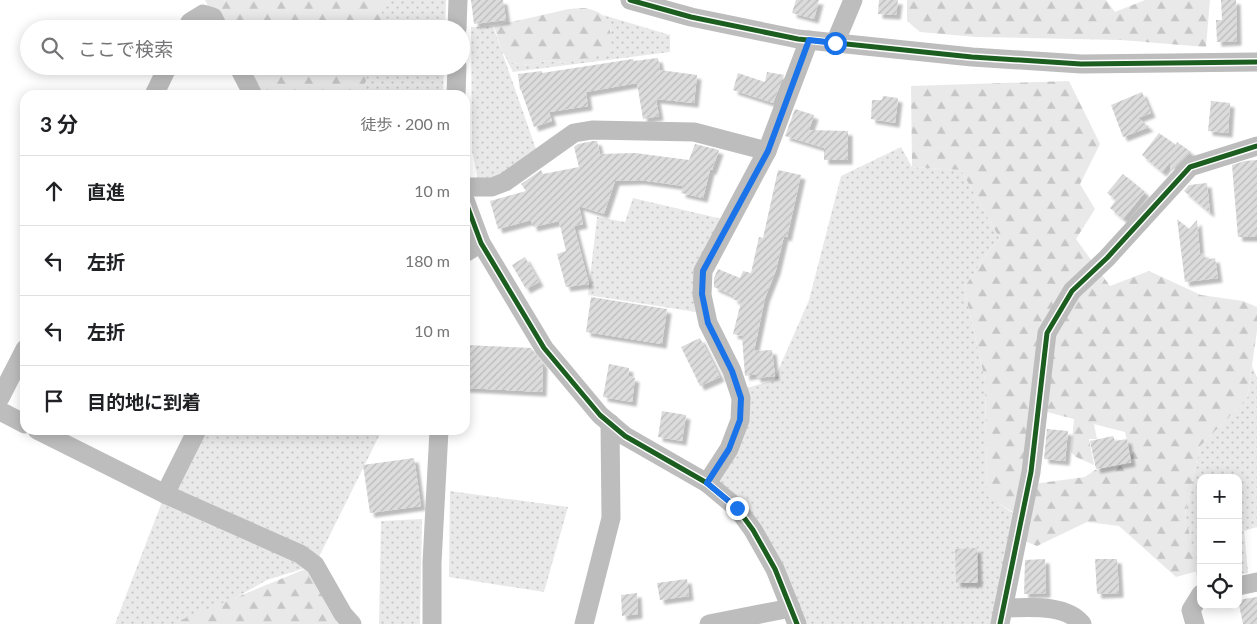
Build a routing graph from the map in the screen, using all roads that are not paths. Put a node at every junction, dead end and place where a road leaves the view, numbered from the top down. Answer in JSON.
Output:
{"nodes":[{"id":1,"x":458,"y":0,"type":"edge"},
{"id":2,"x":630,"y":0,"type":"edge"},
{"id":3,"x":853,"y":0,"type":"edge"},
{"id":4,"x":193,"y":20,"type":"edge"},
{"id":5,"x":214,"y":20,"type":"edge"},
{"id":6,"x":458,"y":20,"type":"edge"},
{"id":7,"x":809,"y":40,"type":"junction"},
{"id":8,"x":835,"y":43,"type":"junction"},
{"id":9,"x":1257,"y":62,"type":"edge"},
{"id":10,"x":164,"y":75,"type":"edge"},
{"id":11,"x":243,"y":75,"type":"edge"},
{"id":12,"x":457,"y":75,"type":"edge"},
{"id":13,"x":156,"y":90,"type":"edge"},
{"id":14,"x":250,"y":90,"type":"edge"},
{"id":15,"x":456,"y":90,"type":"edge"},
{"id":16,"x":1257,"y":146,"type":"edge"},
{"id":17,"x":768,"y":151,"type":"junction"},
{"id":18,"x":470,"y":188,"type":"edge"},
{"id":19,"x":470,"y":230,"type":"edge"},
{"id":20,"x":473,"y":248,"type":"edge"},
{"id":21,"x":20,"y":359,"type":"edge"},
{"id":22,"x":0,"y":398,"type":"edge"},
{"id":23,"x":0,"y":412,"type":"edge"},
{"id":24,"x":20,"y":422,"type":"edge"},
{"id":25,"x":610,"y":424,"type":"junction"},
{"id":26,"x":47,"y":435,"type":"edge"},
{"id":27,"x":194,"y":435,"type":"edge"},
{"id":28,"x":439,"y":435,"type":"edge"},
{"id":29,"x":707,"y":483,"type":"junction"},
{"id":30,"x":165,"y":494,"type":"junction"},
{"id":31,"x":1257,"y":582,"type":"edge"},
{"id":32,"x":1242,"y":585,"type":"edge"},
{"id":33,"x":1197,"y":601,"type":"edge"},
{"id":34,"x":794,"y":616,"type":"edge"},
{"id":35,"x":1001,"y":616,"type":"edge"},
{"id":36,"x":352,"y":624,"type":"edge"},
{"id":37,"x":432,"y":624,"type":"edge"},
{"id":38,"x":584,"y":624,"type":"edge"},
{"id":39,"x":709,"y":624,"type":"edge"},
{"id":40,"x":1082,"y":624,"type":"edge"},
{"id":41,"x":1195,"y":624,"type":"edge"}],
"edges":[{"from":1,"to":6,"type":"street"},
{"from":2,"to":7,"type":"street"},
{"from":3,"to":8,"type":"street"},
{"from":4,"to":5,"type":"street"},
{"from":7,"to":8,"type":"street"},
{"from":7,"to":17,"type":"street"},
{"from":8,"to":9,"type":"street"},
{"from":10,"to":13,"type":"street"},
{"from":11,"to":14,"type":"street"},
{"from":12,"to":15,"type":"street"},
{"from":16,"to":35,"type":"street"},
{"from":17,"to":18,"type":"street"},
{"from":17,"to":29,"type":"street"},
{"from":19,"to":20,"type":"street"},
{"from":20,"to":25,"type":"street"},
{"from":21,"to":22,"type":"street"},
{"from":23,"to":24,"type":"street"},
{"from":25,"to":29,"type":"street"},
{"from":25,"to":38,"type":"street"},
{"from":26,"to":30,"type":"street"},
{"from":27,"to":30,"type":"street"},
{"from":28,"to":37,"type":"street"},
{"from":29,"to":34,"type":"street"},
{"from":30,"to":36,"type":"street"},
{"from":31,"to":32,"type":"street"},
{"from":33,"to":41,"type":"street"},
{"from":34,"to":39,"type":"street"},
{"from":35,"to":40,"type":"street"}]}
